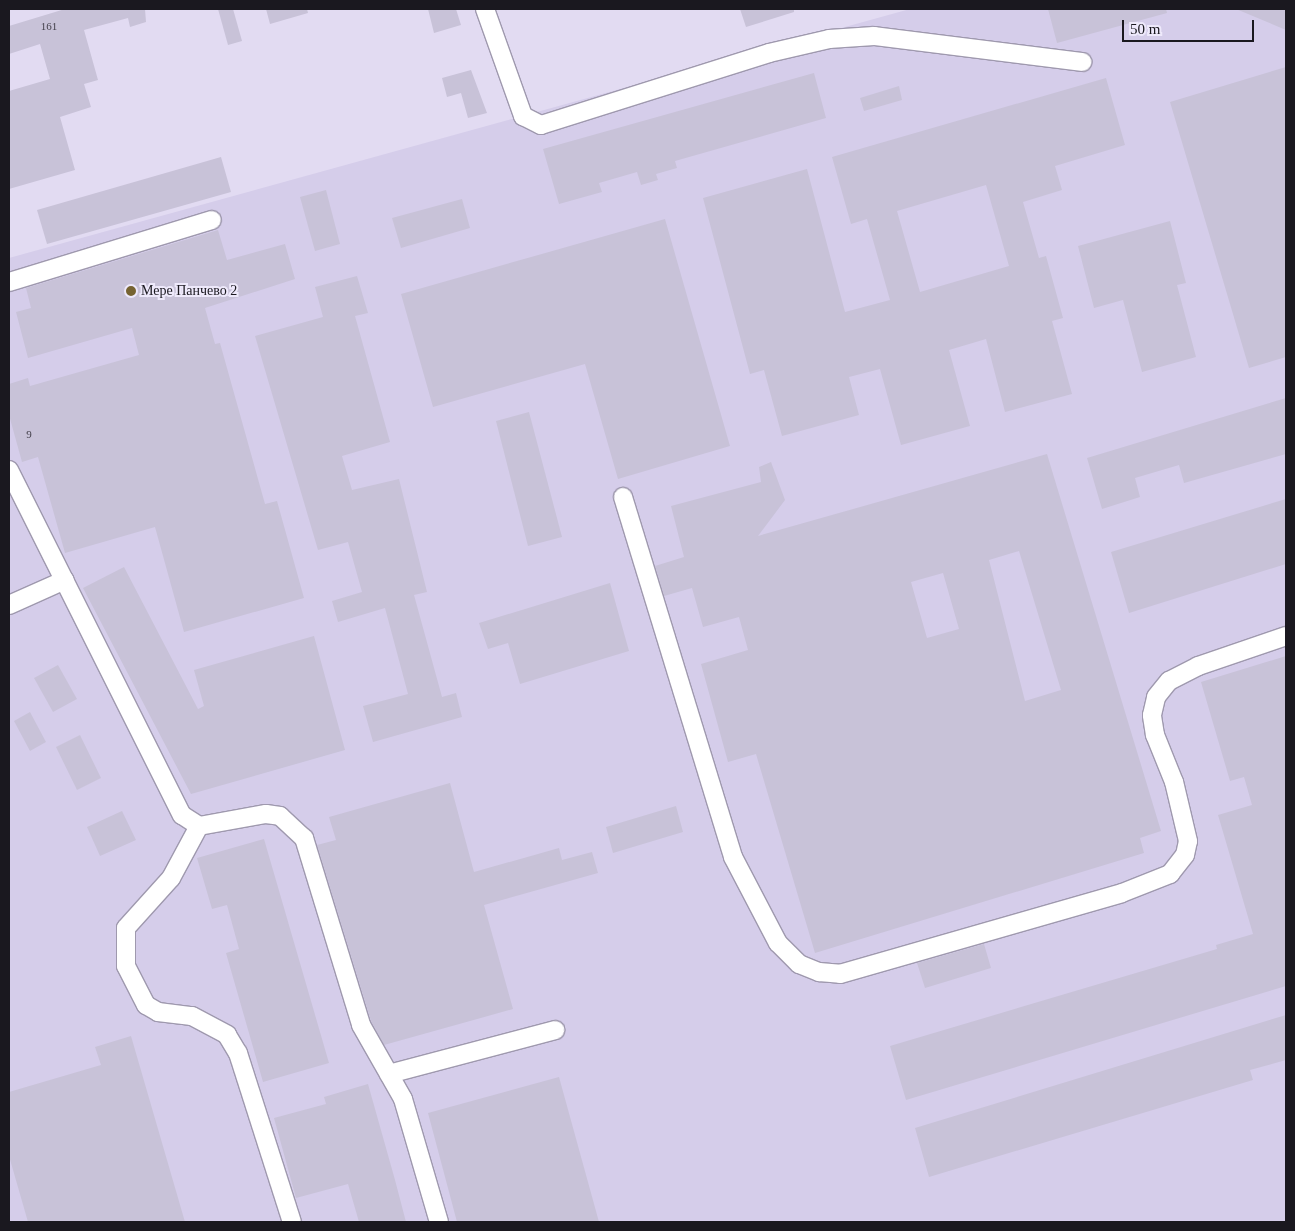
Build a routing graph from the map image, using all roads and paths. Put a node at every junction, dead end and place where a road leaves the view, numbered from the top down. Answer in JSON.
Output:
{"nodes":[{"id":1,"x":485,"y":9,"type":"edge"},
{"id":2,"x":1082,"y":62,"type":"dead end"},
{"id":3,"x":212,"y":220,"type":"dead end"},
{"id":4,"x":9,"y":282,"type":"edge"},
{"id":5,"x":9,"y":470,"type":"edge"},
{"id":6,"x":623,"y":497,"type":"dead end"},
{"id":7,"x":65,"y":580,"type":"junction"},
{"id":8,"x":9,"y":605,"type":"edge"},
{"id":9,"x":1286,"y":636,"type":"edge"},
{"id":10,"x":199,"y":826,"type":"junction"},
{"id":11,"x":555,"y":1030,"type":"dead end"},
{"id":12,"x":389,"y":1074,"type":"junction"},
{"id":13,"x":292,"y":1222,"type":"edge"},
{"id":14,"x":439,"y":1222,"type":"edge"}],
"edges":[{"from":1,"to":2,"type":"street"},
{"from":3,"to":4,"type":"street"},
{"from":5,"to":7,"type":"street"},
{"from":6,"to":9,"type":"street"},
{"from":7,"to":8,"type":"street"},
{"from":7,"to":10,"type":"street"},
{"from":10,"to":12,"type":"street"},
{"from":10,"to":13,"type":"street"},
{"from":11,"to":12,"type":"street"},
{"from":12,"to":14,"type":"street"}]}
